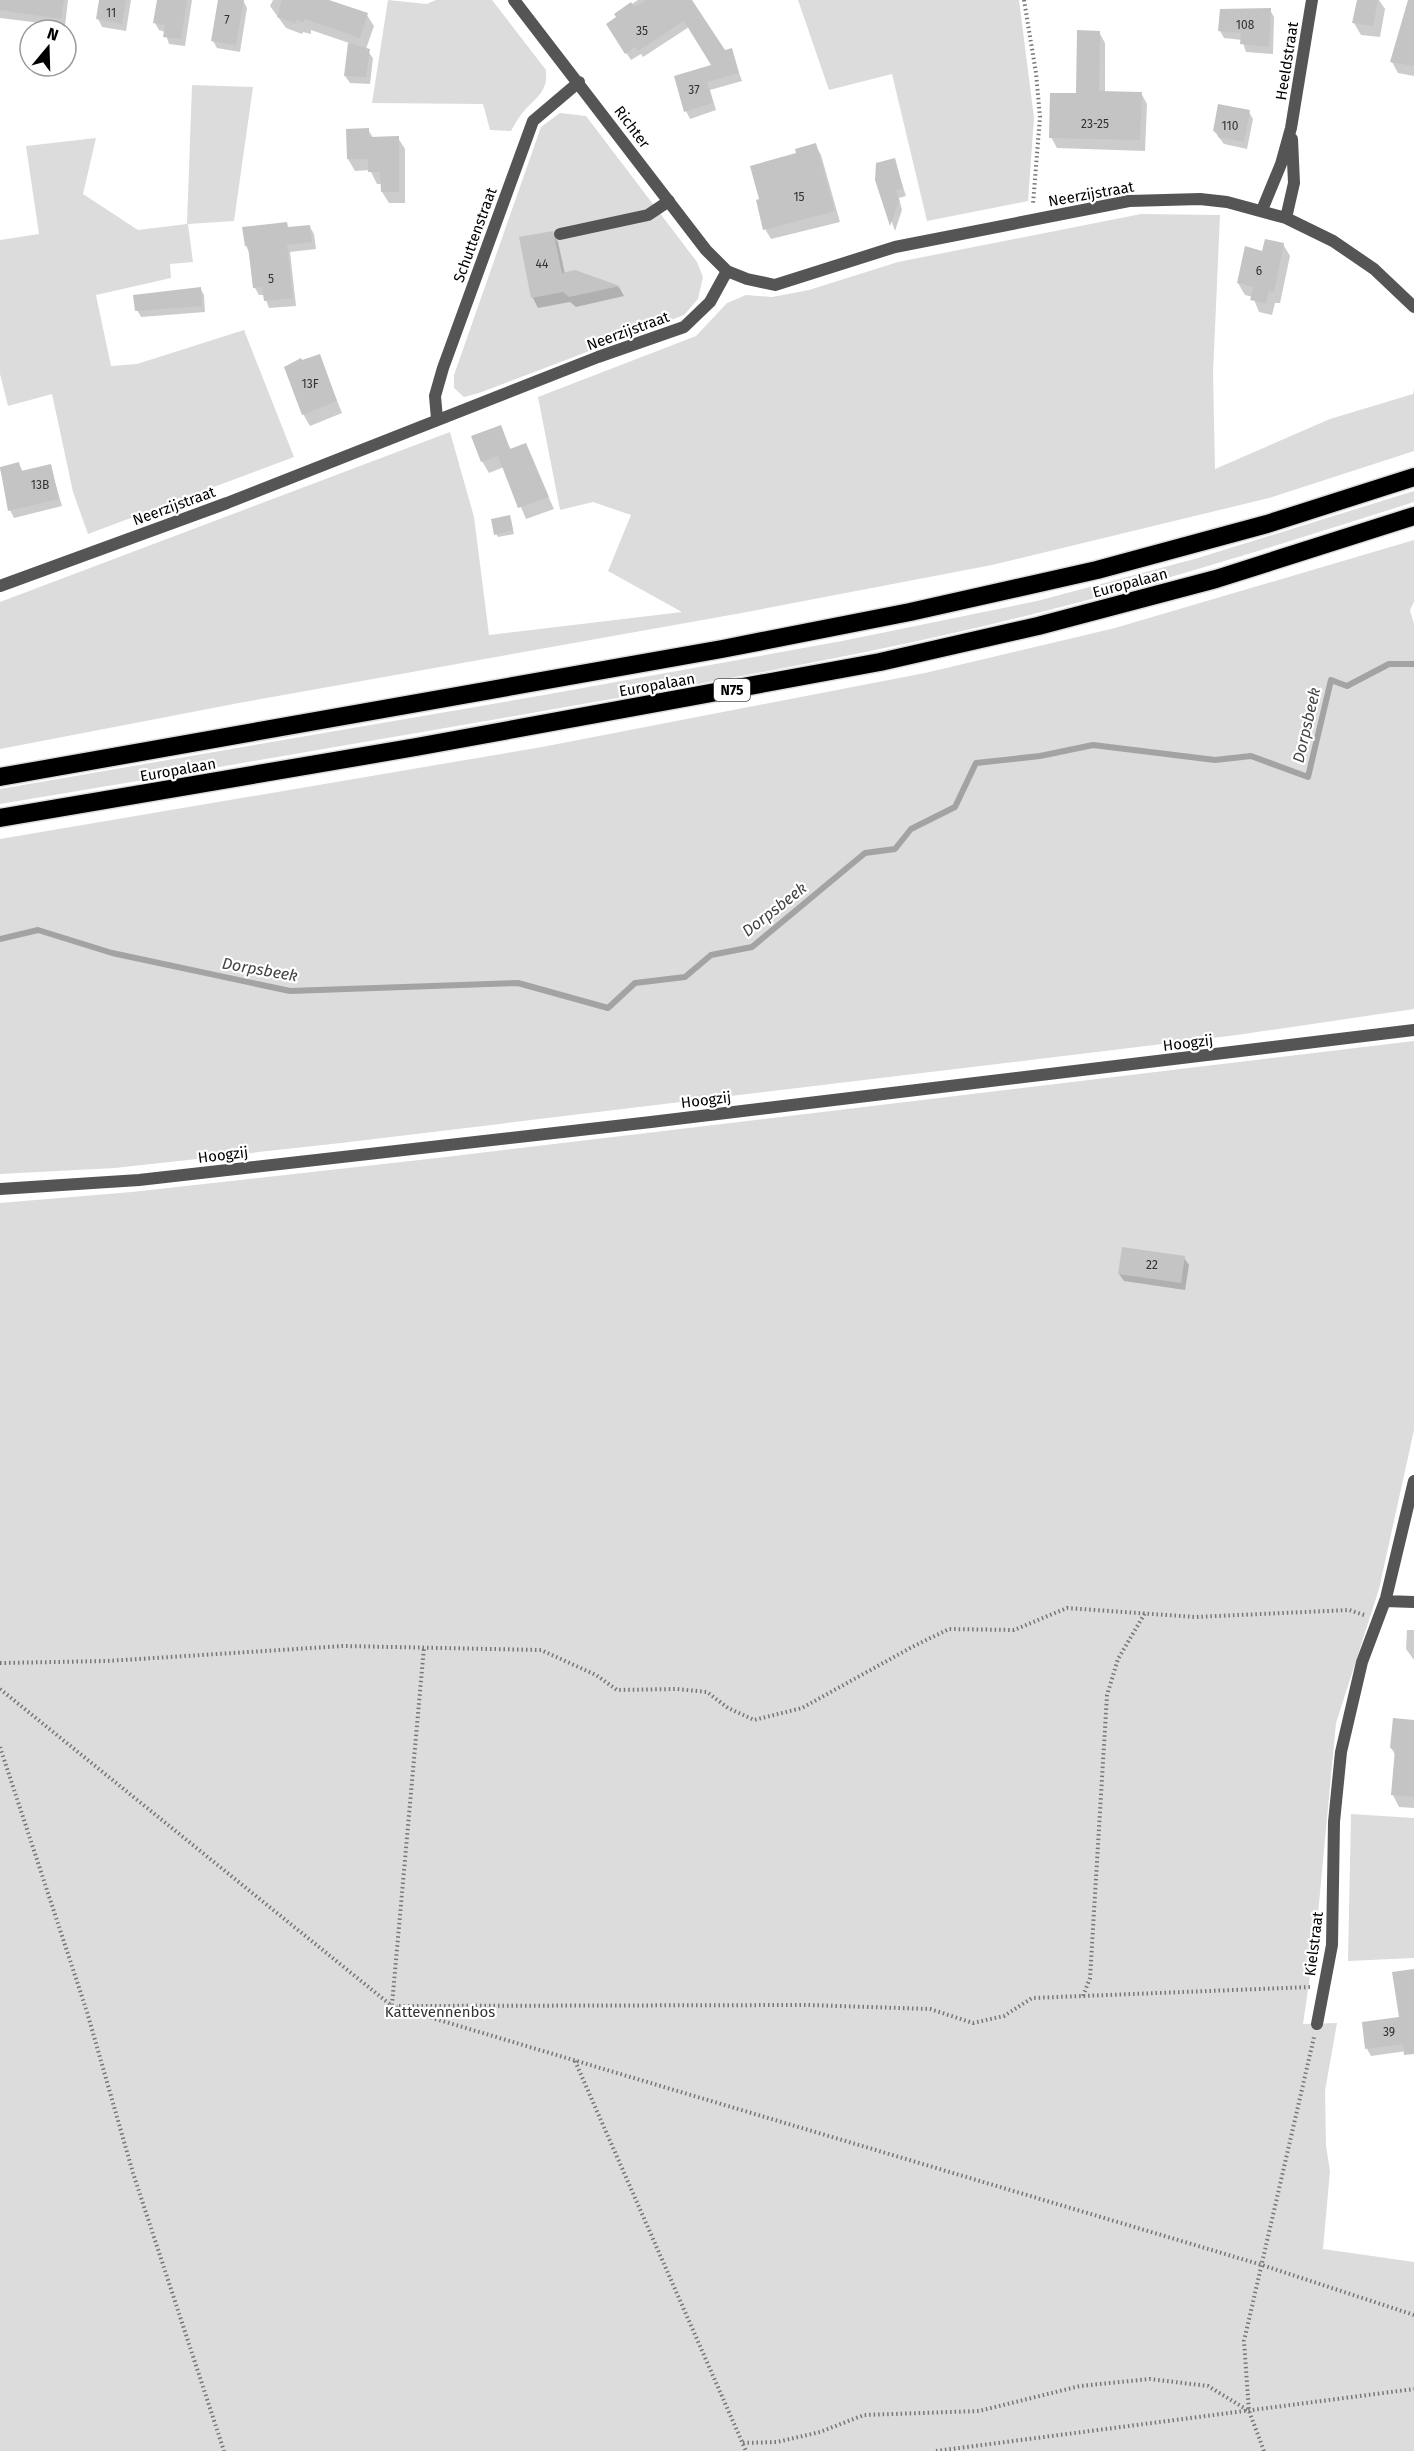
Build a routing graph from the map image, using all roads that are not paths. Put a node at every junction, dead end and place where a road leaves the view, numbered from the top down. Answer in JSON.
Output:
{"nodes":[{"id":1,"x":514,"y":0,"type":"edge"},
{"id":2,"x":1312,"y":0,"type":"edge"},
{"id":3,"x":579,"y":81,"type":"junction"},
{"id":4,"x":1291,"y":128,"type":"junction"},
{"id":5,"x":669,"y":201,"type":"junction"},
{"id":6,"x":1262,"y":210,"type":"junction"},
{"id":7,"x":1286,"y":218,"type":"junction"},
{"id":8,"x":560,"y":234,"type":"dead end"},
{"id":9,"x":727,"y":271,"type":"junction"},
{"id":10,"x":1414,"y":307,"type":"edge"},
{"id":11,"x":437,"y":419,"type":"junction"},
{"id":12,"x":1414,"y":477,"type":"edge"},
{"id":13,"x":1414,"y":516,"type":"edge"},
{"id":14,"x":0,"y":586,"type":"edge"},
{"id":15,"x":0,"y":777,"type":"edge"},
{"id":16,"x":0,"y":818,"type":"edge"},
{"id":17,"x":1414,"y":1030,"type":"edge"},
{"id":18,"x":0,"y":1189,"type":"edge"},
{"id":19,"x":1414,"y":1482,"type":"edge"},
{"id":20,"x":1385,"y":1601,"type":"junction"},
{"id":21,"x":1414,"y":1602,"type":"edge"},
{"id":22,"x":1317,"y":2024,"type":"road end"}],
"edges":[{"from":1,"to":3,"type":"street","name":"Richter"},
{"from":2,"to":4,"type":"street","name":"Heeldstraat"},
{"from":3,"to":5,"type":"street","name":"Richter"},
{"from":3,"to":11,"type":"street","name":"Schuttenstraat"},
{"from":4,"to":6,"type":"street","name":"Heeldstraat"},
{"from":4,"to":7,"type":"street","name":"Heeldstraat"},
{"from":5,"to":8,"type":"street"},
{"from":5,"to":9,"type":"street","name":"Richter"},
{"from":6,"to":7,"type":"street","name":"Neerzijstraat"},
{"from":6,"to":9,"type":"street","name":"Neerzijstraat"},
{"from":7,"to":10,"type":"street","name":"Neerzijstraat"},
{"from":9,"to":11,"type":"street","name":"Neerzijstraat"},
{"from":11,"to":14,"type":"street","name":"Neerzijstraat"},
{"from":12,"to":15,"type":"highway","name":"Europalaan"},
{"from":13,"to":16,"type":"highway","name":"Europalaan","number":"N75"},
{"from":17,"to":18,"type":"street","name":"Hoogzij"},
{"from":19,"to":20,"type":"street","name":"Kielstraat"},
{"from":20,"to":21,"type":"street"},
{"from":20,"to":22,"type":"street","name":"Kielstraat"}]}
